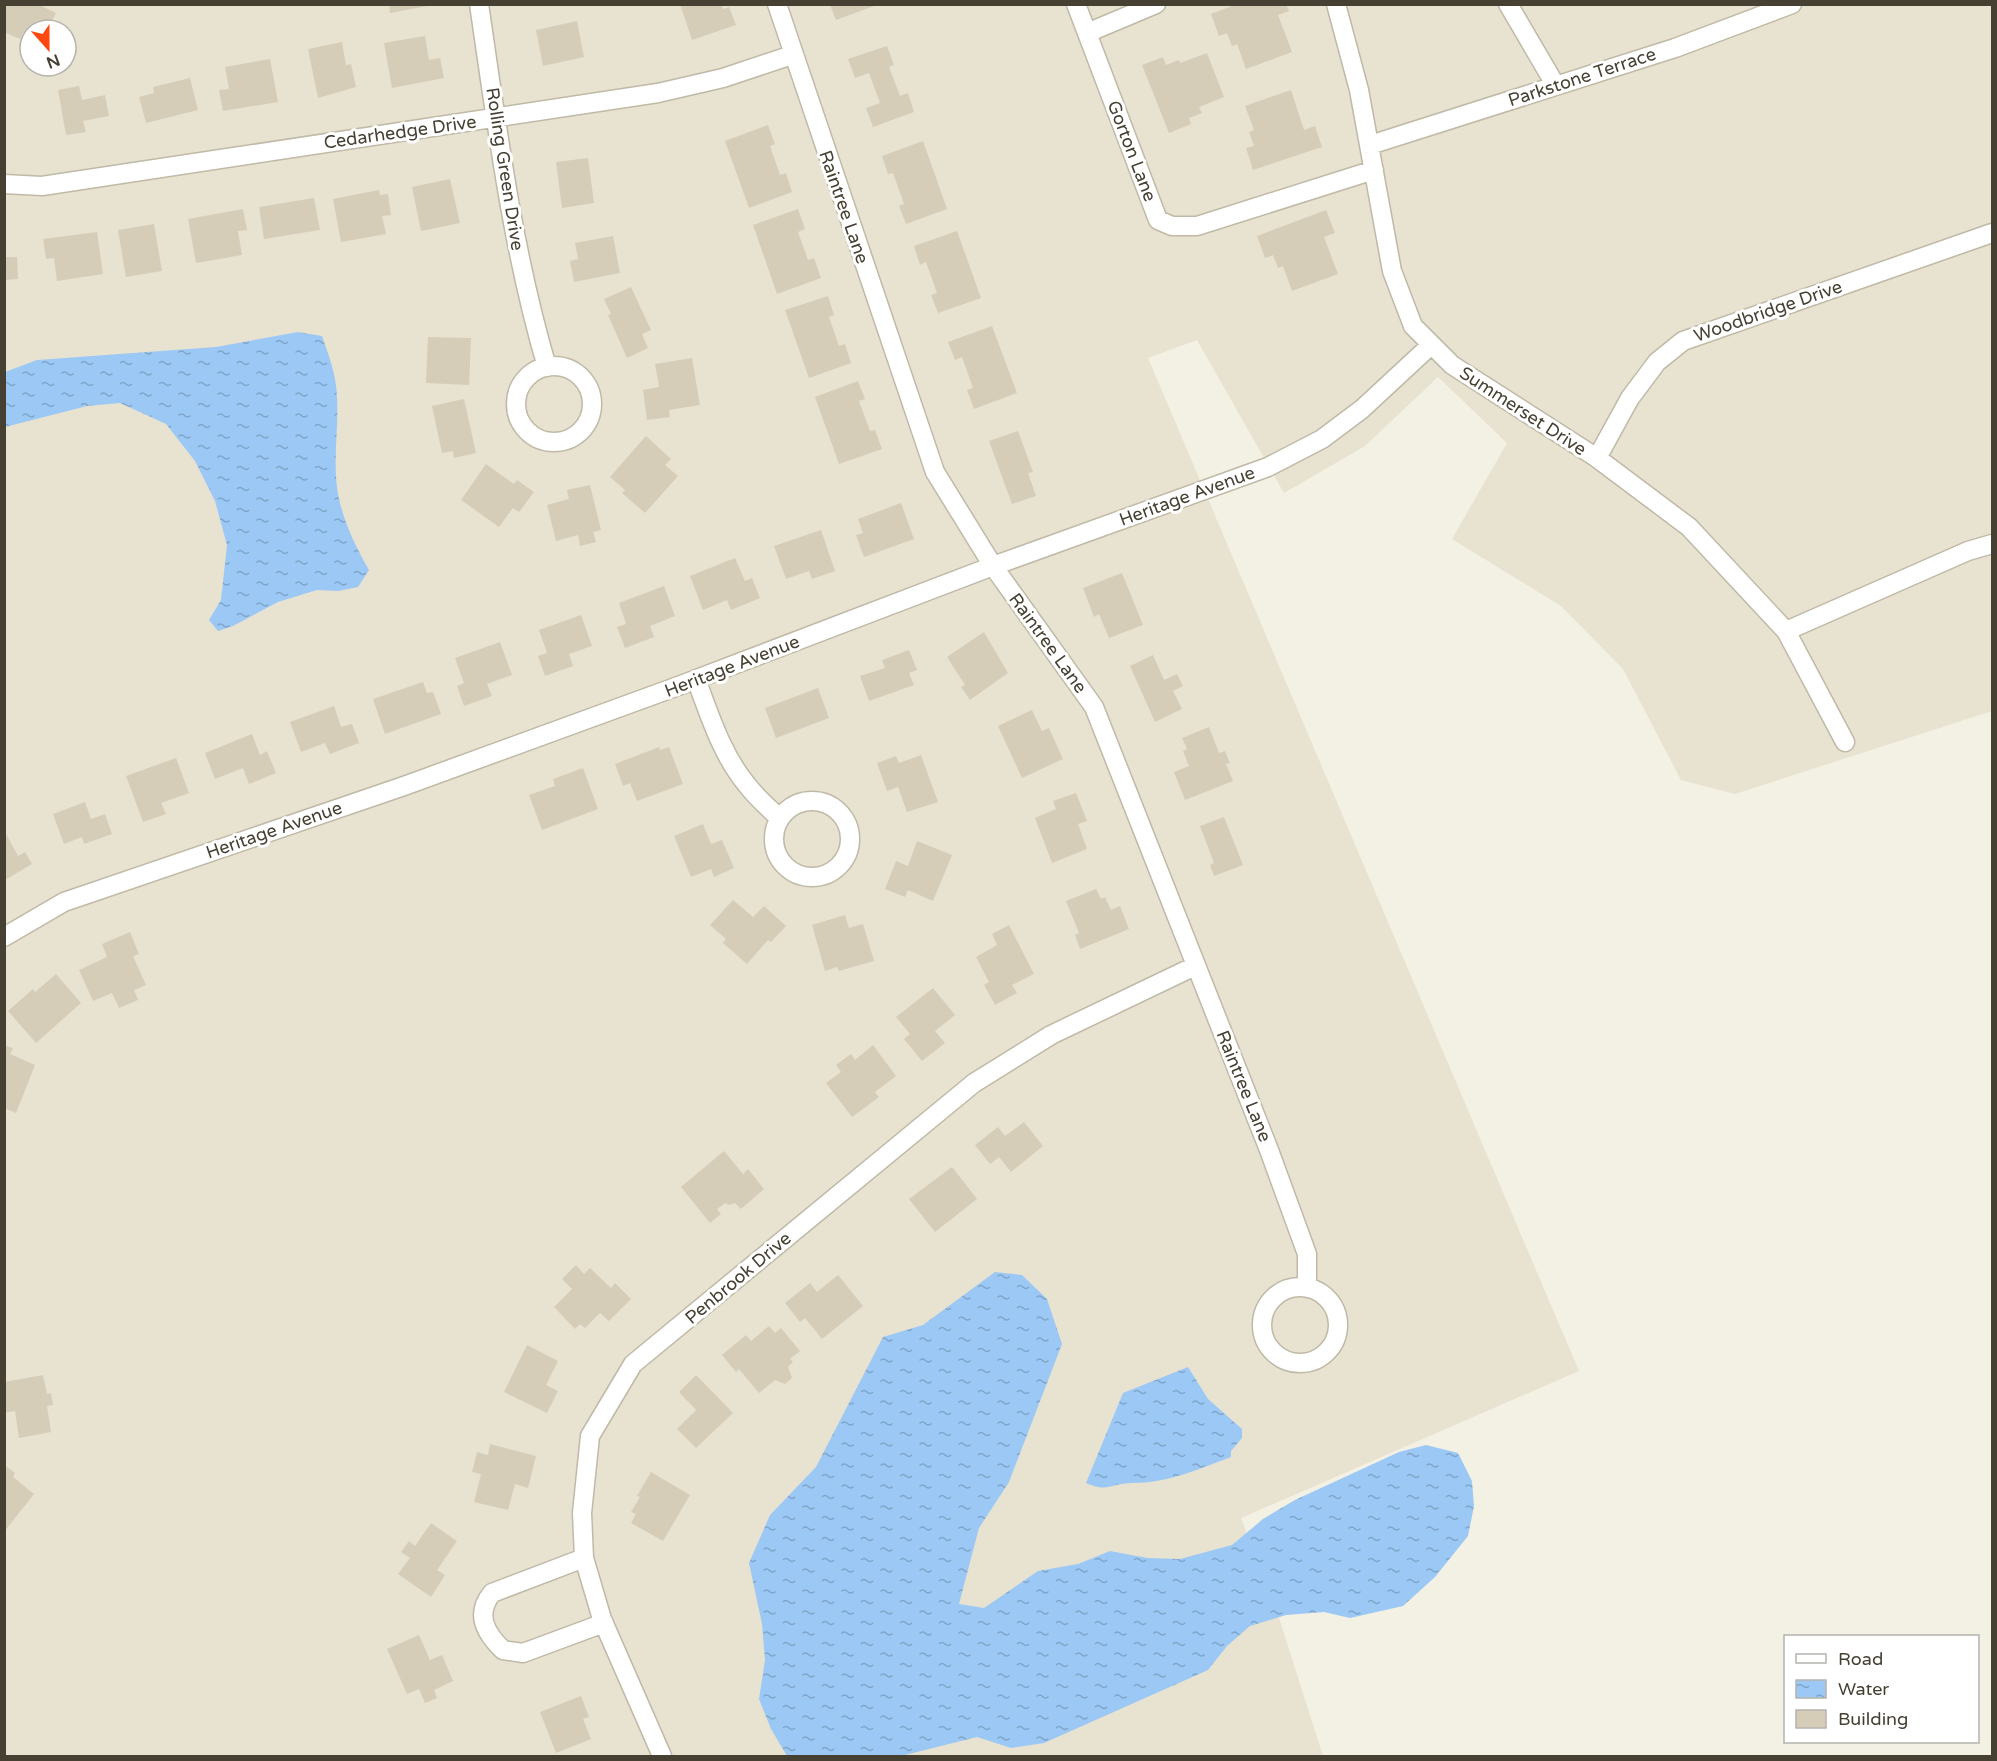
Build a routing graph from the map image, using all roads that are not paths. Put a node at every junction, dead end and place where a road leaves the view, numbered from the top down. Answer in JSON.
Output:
{"nodes":[{"id":1,"x":479,"y":4,"type":"edge"},
{"id":2,"x":777,"y":4,"type":"edge"},
{"id":3,"x":1077,"y":4,"type":"edge"},
{"id":4,"x":1156,"y":4,"type":"edge"},
{"id":5,"x":1336,"y":4,"type":"edge"},
{"id":6,"x":1508,"y":4,"type":"edge"},
{"id":7,"x":1792,"y":4,"type":"edge"},
{"id":8,"x":1087,"y":33,"type":"junction"},
{"id":9,"x":792,"y":55,"type":"junction"},
{"id":10,"x":1556,"y":86,"type":"junction"},
{"id":11,"x":496,"y":118,"type":"junction"},
{"id":12,"x":1370,"y":145,"type":"junction"},
{"id":13,"x":1374,"y":170,"type":"junction"},
{"id":14,"x":4,"y":184,"type":"edge"},
{"id":15,"x":1992,"y":233,"type":"edge"},
{"id":16,"x":1431,"y":345,"type":"junction"},
{"id":17,"x":547,"y":367,"type":"junction"},
{"id":18,"x":1597,"y":458,"type":"junction"},
{"id":19,"x":1992,"y":544,"type":"edge"},
{"id":20,"x":993,"y":566,"type":"junction"},
{"id":21,"x":1786,"y":631,"type":"junction"},
{"id":22,"x":696,"y":680,"type":"junction"},
{"id":23,"x":1845,"y":742,"type":"dead end"},
{"id":24,"x":780,"y":819,"type":"junction"},
{"id":25,"x":4,"y":937,"type":"edge"},
{"id":26,"x":1195,"y":966,"type":"junction"},
{"id":27,"x":1307,"y":1288,"type":"junction"},
{"id":28,"x":584,"y":1558,"type":"junction"},
{"id":29,"x":604,"y":1623,"type":"junction"},
{"id":30,"x":662,"y":1756,"type":"edge"}],
"edges":[{"from":1,"to":11,"type":"street","name":"Rolling Green Drive"},
{"from":2,"to":9,"type":"street","name":"Raintree Lane"},
{"from":3,"to":8,"type":"street","name":"Gorton Lane"},
{"from":4,"to":8,"type":"street"},
{"from":5,"to":12,"type":"street","name":"Summerset Drive"},
{"from":6,"to":10,"type":"street"},
{"from":7,"to":10,"type":"street","name":"Parkstone Terrace"},
{"from":8,"to":13,"type":"street","name":"Gorton Lane"},
{"from":9,"to":11,"type":"street","name":"Cedarhedge Drive"},
{"from":9,"to":20,"type":"street","name":"Raintree Lane"},
{"from":10,"to":12,"type":"street","name":"Parkstone Terrace"},
{"from":11,"to":14,"type":"street","name":"Cedarhedge Drive"},
{"from":11,"to":17,"type":"street","name":"Rolling Green Drive"},
{"from":12,"to":13,"type":"street","name":"Summerset Drive"},
{"from":13,"to":16,"type":"street","name":"Summerset Drive"},
{"from":15,"to":18,"type":"street","name":"Woodbridge Drive"},
{"from":16,"to":18,"type":"street","name":"Summerset Drive"},
{"from":16,"to":20,"type":"street","name":"Heritage Avenue"},
{"from":17,"to":17,"type":"street"},
{"from":18,"to":21,"type":"street","name":"Summerset Drive"},
{"from":19,"to":21,"type":"street"},
{"from":20,"to":22,"type":"street","name":"Heritage Avenue"},
{"from":20,"to":26,"type":"street","name":"Raintree Lane"},
{"from":21,"to":23,"type":"street","name":"Summerset Drive"},
{"from":22,"to":24,"type":"street"},
{"from":22,"to":25,"type":"street","name":"Heritage Avenue"},
{"from":24,"to":24,"type":"street"},
{"from":26,"to":27,"type":"street","name":"Raintree Lane"},
{"from":26,"to":28,"type":"street","name":"Penbrook Drive"},
{"from":27,"to":27,"type":"street"},
{"from":28,"to":29,"type":"street","name":"Penbrook Drive"},
{"from":28,"to":29,"type":"street"},
{"from":29,"to":30,"type":"street","name":"Penbrook Drive"}]}
